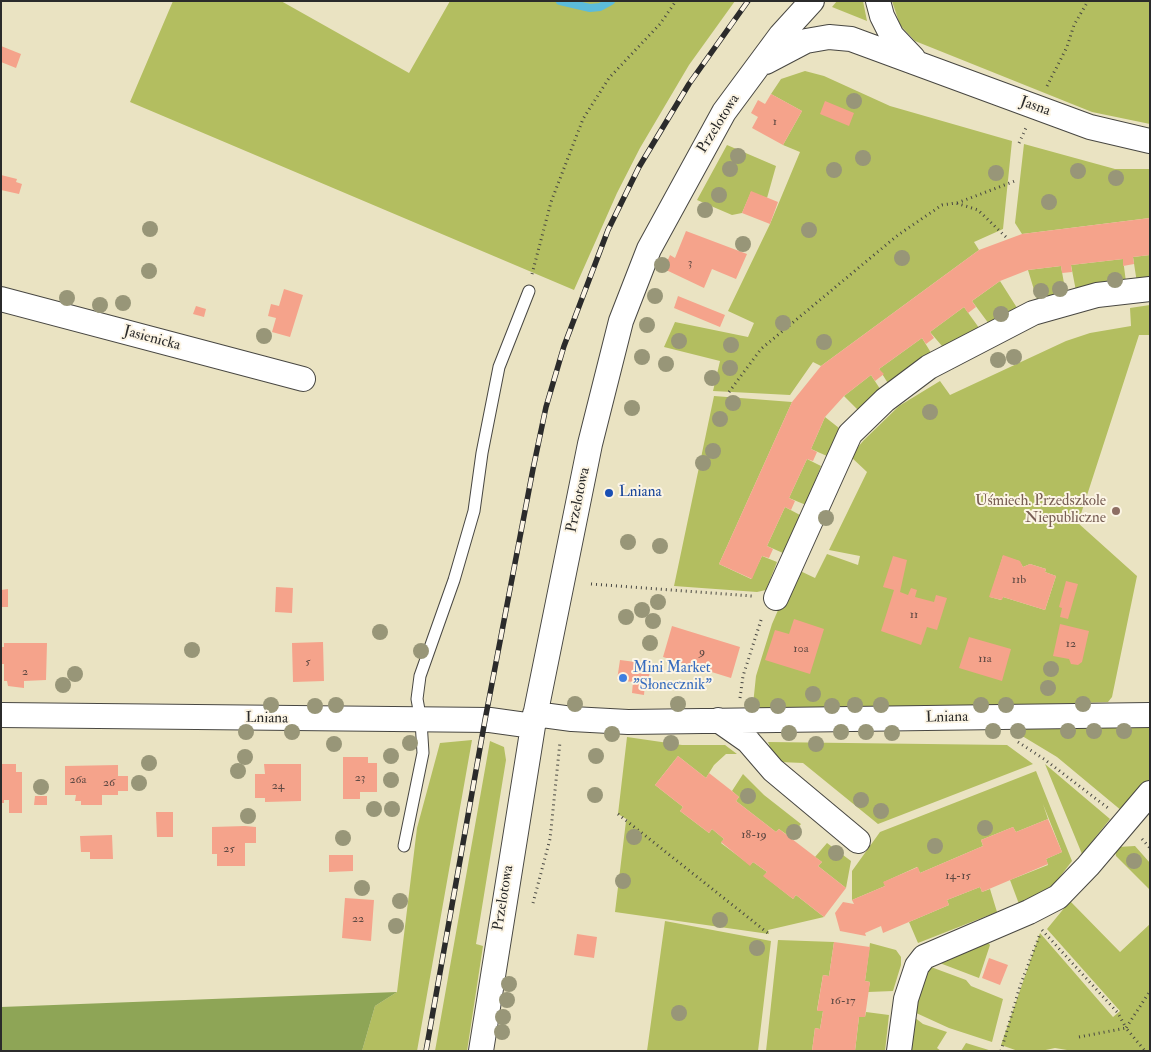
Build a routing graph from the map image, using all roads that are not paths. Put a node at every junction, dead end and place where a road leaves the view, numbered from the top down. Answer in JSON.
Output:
{"nodes":[{"id":1,"x":812,"y":1,"type":"edge"},
{"id":2,"x":878,"y":1,"type":"edge"},
{"id":3,"x":922,"y":65,"type":"junction"},
{"id":4,"x":736,"y":95,"type":"junction"},
{"id":5,"x":1150,"y":141,"type":"edge"},
{"id":6,"x":1150,"y":289,"type":"edge"},
{"id":7,"x":529,"y":291,"type":"road end"},
{"id":8,"x":1,"y":299,"type":"edge"},
{"id":9,"x":303,"y":378,"type":"dead end"},
{"id":10,"x":772,"y":598,"type":"road end"},
{"id":11,"x":1,"y":715,"type":"edge"},
{"id":12,"x":1150,"y":715,"type":"edge"},
{"id":13,"x":421,"y":720,"type":"junction"},
{"id":14,"x":534,"y":720,"type":"junction"},
{"id":15,"x":727,"y":720,"type":"junction"},
{"id":16,"x":1150,"y":793,"type":"edge"},
{"id":17,"x":858,"y":841,"type":"dead end"},
{"id":18,"x":404,"y":846,"type":"dead end"},
{"id":19,"x":481,"y":1051,"type":"edge"},
{"id":20,"x":899,"y":1051,"type":"edge"}],
"edges":[{"from":1,"to":4,"type":"street","name":"Przelotowa"},
{"from":2,"to":3,"type":"street","name":"Jasna"},
{"from":3,"to":4,"type":"street","name":"Jasna"},
{"from":3,"to":5,"type":"street","name":"Jasna"},
{"from":4,"to":14,"type":"street","name":"Przelotowa"},
{"from":6,"to":10,"type":"street"},
{"from":7,"to":13,"type":"lane"},
{"from":8,"to":9,"type":"street","name":"Jasienicka"},
{"from":11,"to":13,"type":"street","name":"Lniana"},
{"from":12,"to":15,"type":"street","name":"Lniana"},
{"from":13,"to":14,"type":"street","name":"Lniana"},
{"from":13,"to":18,"type":"lane"},
{"from":14,"to":15,"type":"street","name":"Lniana"},
{"from":14,"to":19,"type":"street","name":"Przelotowa"},
{"from":15,"to":17,"type":"street"},
{"from":16,"to":20,"type":"street"}]}
